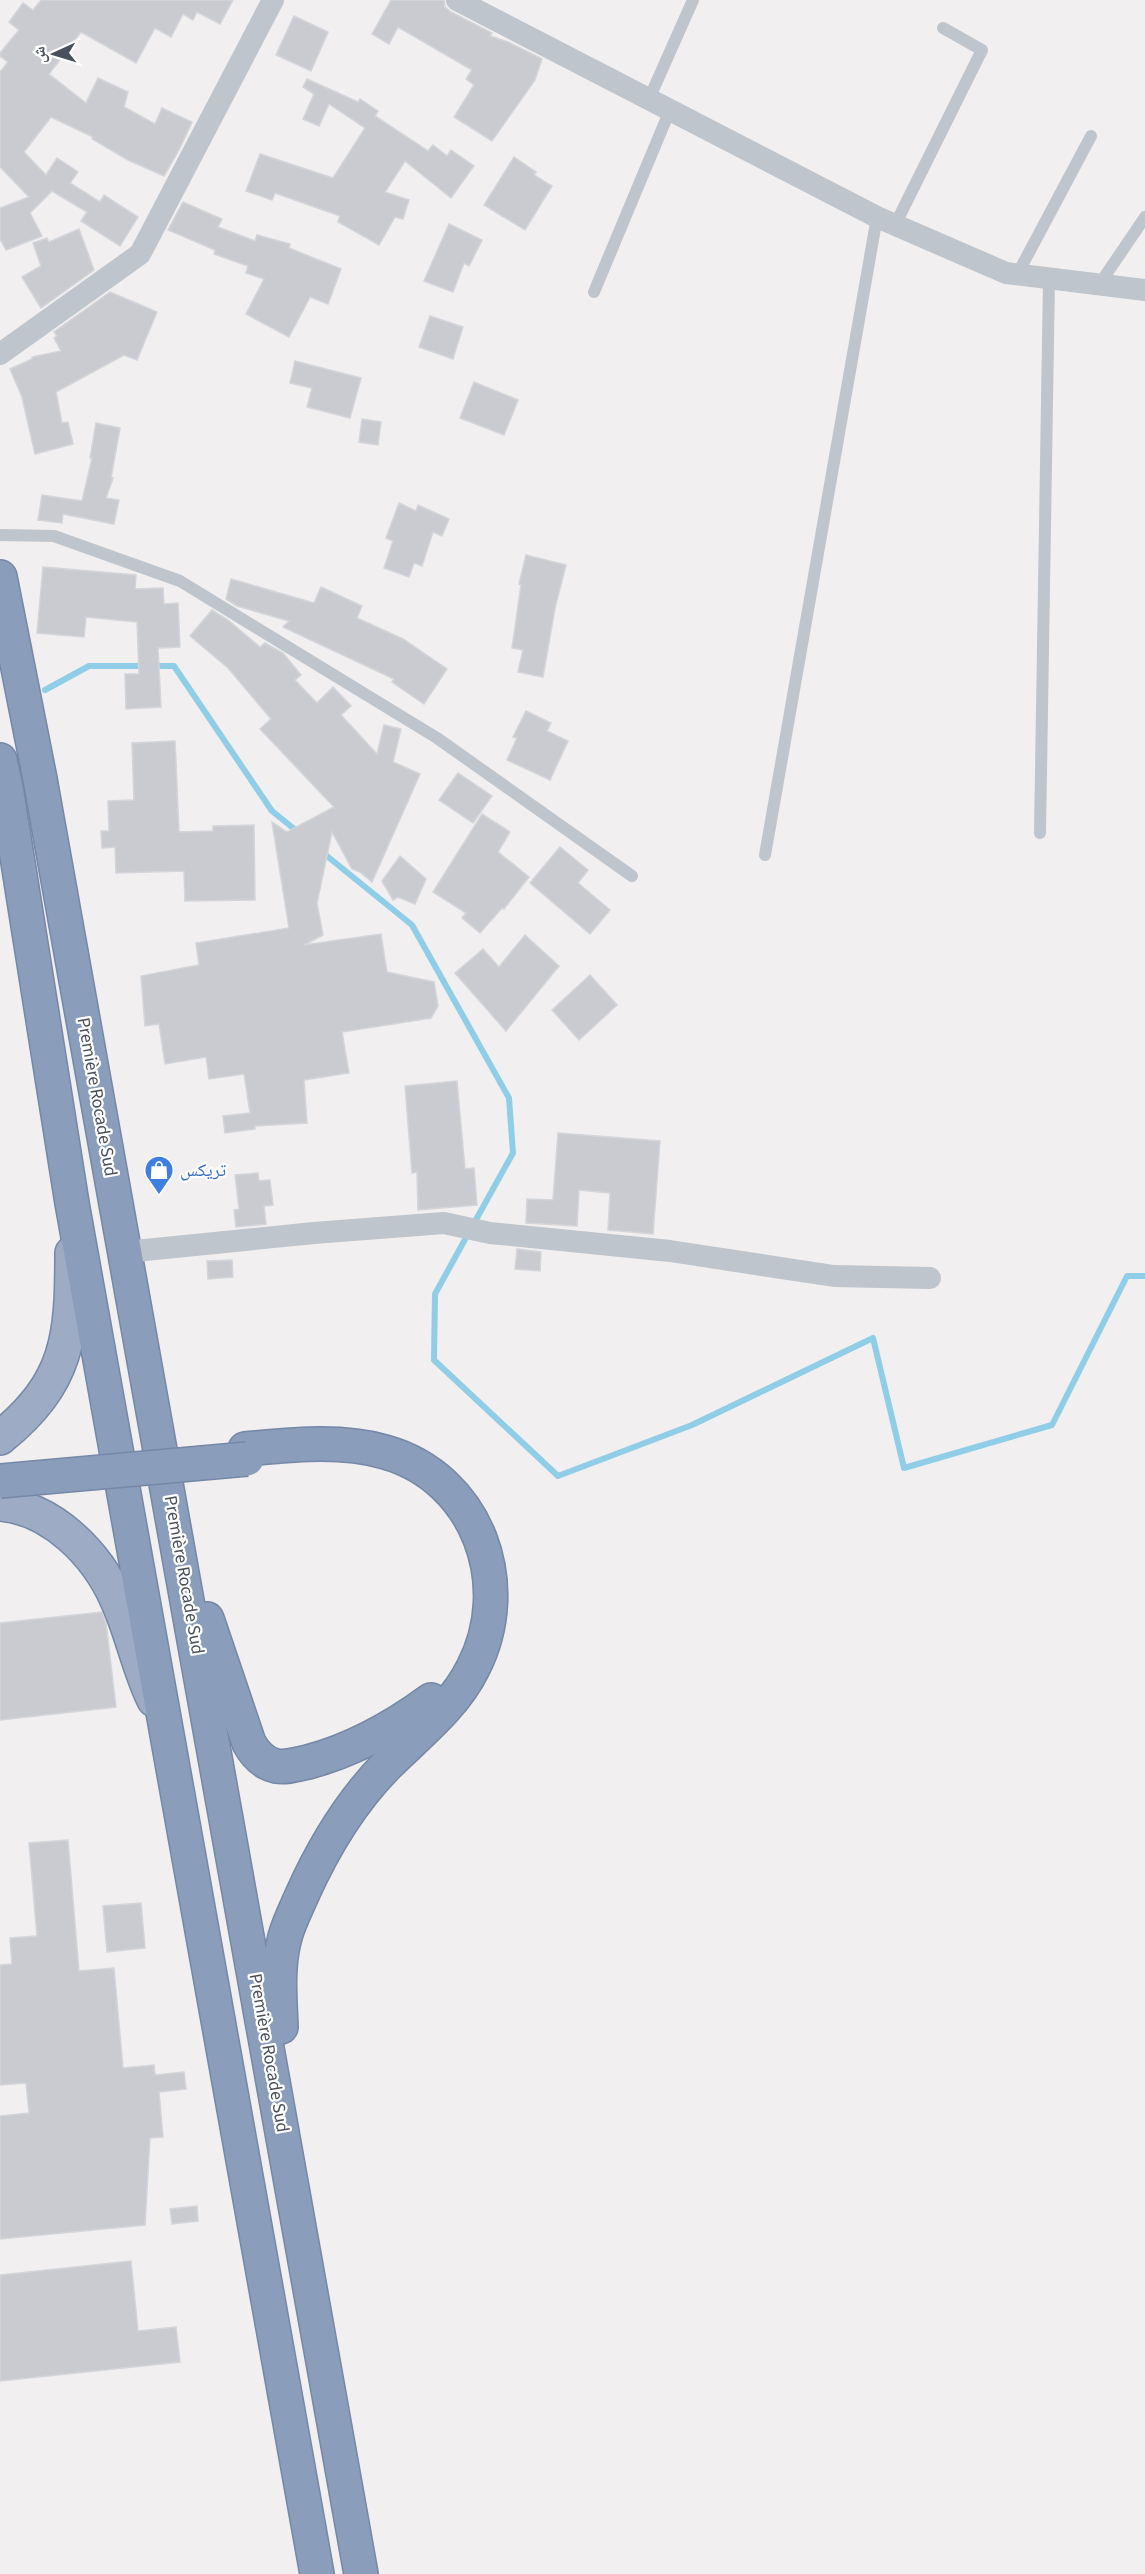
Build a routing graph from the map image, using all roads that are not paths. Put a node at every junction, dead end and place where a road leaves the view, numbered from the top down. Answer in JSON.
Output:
{"nodes":[{"id":1,"x":273,"y":0,"type":"edge"},
{"id":2,"x":457,"y":0,"type":"edge"},
{"id":3,"x":693,"y":0,"type":"edge"},
{"id":4,"x":943,"y":28,"type":"dead end"},
{"id":5,"x":649,"y":99,"type":"junction"},
{"id":6,"x":670,"y":110,"type":"junction"},
{"id":7,"x":1091,"y":136,"type":"dead end"},
{"id":8,"x":1145,"y":218,"type":"edge"},
{"id":9,"x":886,"y":221,"type":"junction"},
{"id":10,"x":1017,"y":275,"type":"junction"},
{"id":11,"x":1049,"y":279,"type":"junction"},
{"id":12,"x":1099,"y":285,"type":"junction"},
{"id":13,"x":1145,"y":290,"type":"edge"},
{"id":14,"x":594,"y":292,"type":"dead end"},
{"id":15,"x":0,"y":354,"type":"edge"},
{"id":16,"x":0,"y":535,"type":"edge"},
{"id":17,"x":0,"y":577,"type":"edge"},
{"id":18,"x":0,"y":760,"type":"edge"},
{"id":19,"x":1040,"y":833,"type":"dead end"},
{"id":20,"x":765,"y":855,"type":"dead end"},
{"id":21,"x":632,"y":876,"type":"dead end"},
{"id":22,"x":72,"y":1203,"type":"junction"},
{"id":23,"x":125,"y":1252,"type":"junction"},
{"id":24,"x":930,"y":1278,"type":"dead end"},
{"id":25,"x":0,"y":1438,"type":"edge"},
{"id":26,"x":246,"y":1454,"type":"junction"},
{"id":27,"x":0,"y":1469,"type":"edge"},
{"id":28,"x":0,"y":1480,"type":"edge"},
{"id":29,"x":0,"y":1504,"type":"edge"},
{"id":30,"x":180,"y":1553,"type":"junction"},
{"id":31,"x":164,"y":1720,"type":"junction"},
{"id":32,"x":288,"y":2161,"type":"junction"},
{"id":33,"x":317,"y":2574,"type":"edge"},
{"id":34,"x":362,"y":2574,"type":"edge"}],
"edges":[{"from":1,"to":15,"type":"street"},
{"from":2,"to":5,"type":"street"},
{"from":3,"to":5,"type":"lane"},
{"from":4,"to":9,"type":"lane"},
{"from":5,"to":6,"type":"street"},
{"from":6,"to":9,"type":"street"},
{"from":6,"to":14,"type":"lane"},
{"from":7,"to":10,"type":"lane"},
{"from":8,"to":12,"type":"lane"},
{"from":9,"to":10,"type":"street"},
{"from":9,"to":20,"type":"lane"},
{"from":10,"to":11,"type":"street"},
{"from":11,"to":12,"type":"street"},
{"from":11,"to":19,"type":"lane"},
{"from":12,"to":13,"type":"street"},
{"from":16,"to":21,"type":"lane"},
{"from":17,"to":23,"type":"highway","name":"Première Rocade Sud"},
{"from":18,"to":22,"type":"highway"},
{"from":22,"to":25,"type":"highway"},
{"from":22,"to":31,"type":"highway"},
{"from":23,"to":24,"type":"street"},
{"from":23,"to":30,"type":"highway","name":"Première Rocade Sud"},
{"from":26,"to":27,"type":"highway"},
{"from":26,"to":28,"type":"highway","bridge":true},
{"from":26,"to":30,"type":"highway"},
{"from":26,"to":32,"type":"highway"},
{"from":29,"to":31,"type":"highway"},
{"from":30,"to":32,"type":"highway","name":"Première Rocade Sud"},
{"from":31,"to":33,"type":"highway"},
{"from":32,"to":34,"type":"highway","name":"Première Rocade Sud"}]}
